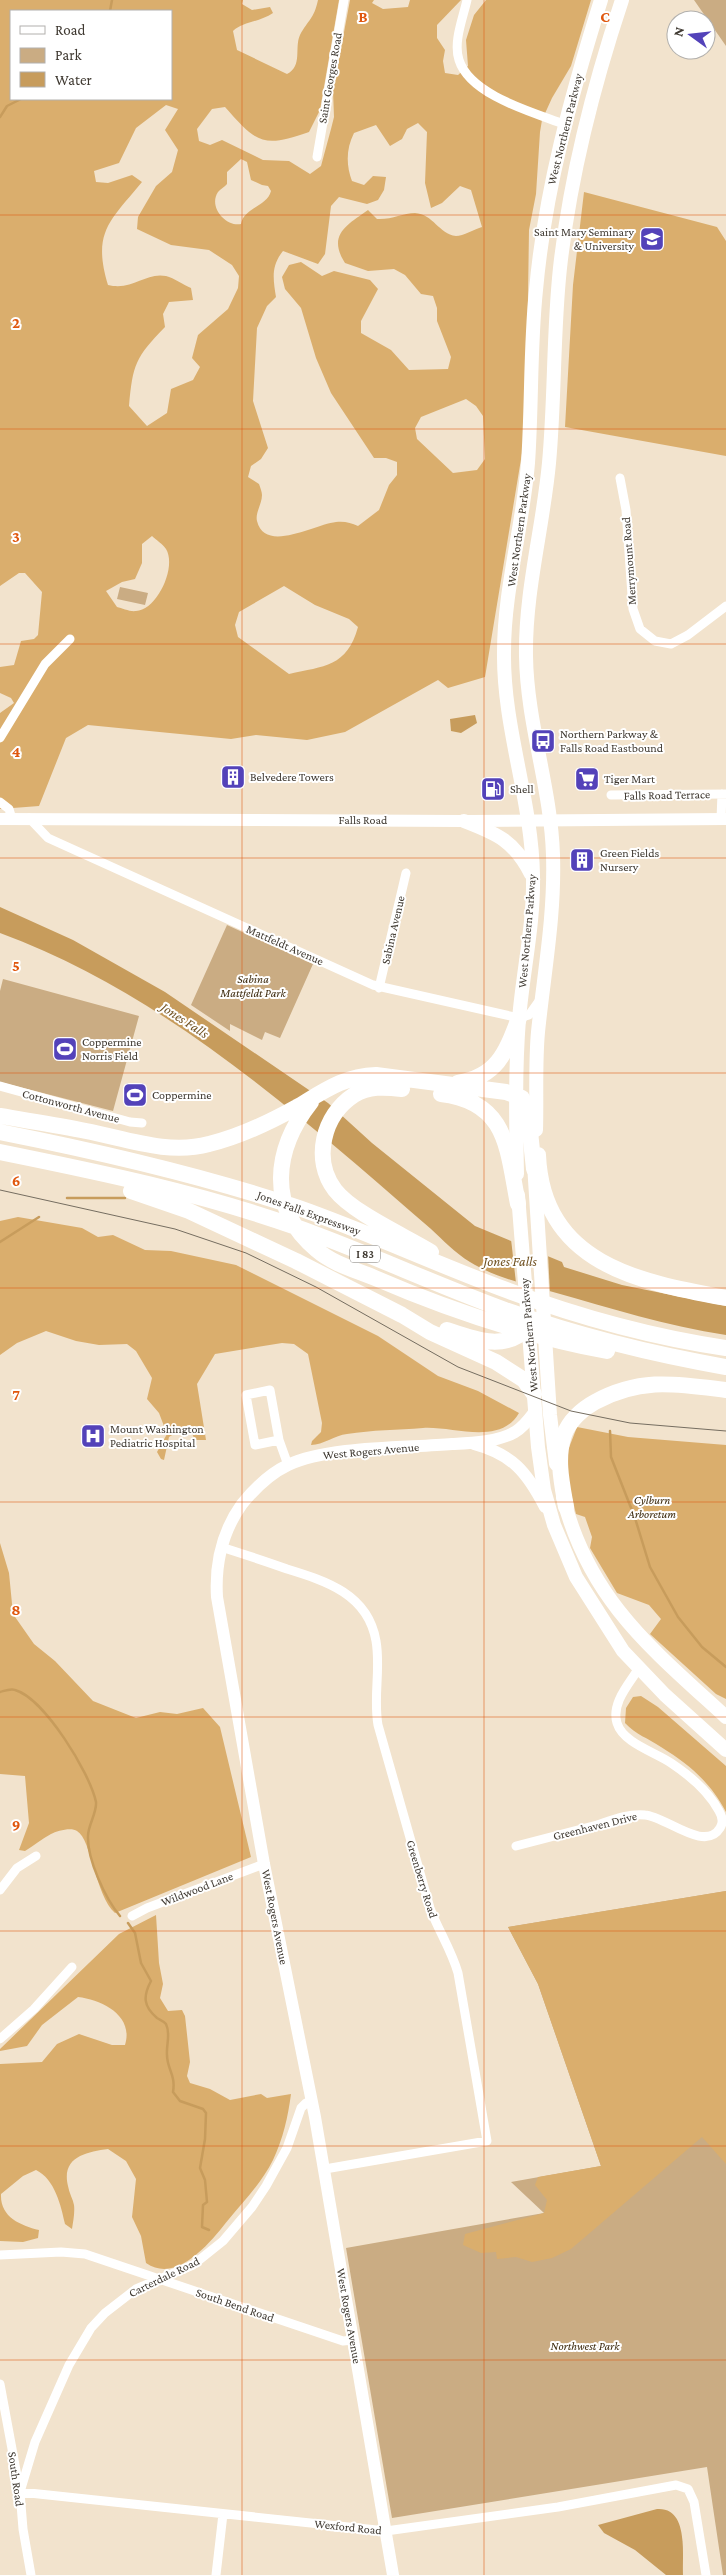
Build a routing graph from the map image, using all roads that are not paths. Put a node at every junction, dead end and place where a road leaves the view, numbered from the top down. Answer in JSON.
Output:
{"nodes":[{"id":1,"x":344,"y":0,"type":"edge"},
{"id":2,"x":467,"y":0,"type":"edge"},
{"id":3,"x":601,"y":0,"type":"edge"},
{"id":4,"x":622,"y":0,"type":"edge"},
{"id":5,"x":564,"y":124,"type":"junction"},
{"id":6,"x":317,"y":157,"type":"dead end"},
{"id":7,"x":620,"y":478,"type":"dead end"},
{"id":8,"x":726,"y":606,"type":"edge"},
{"id":9,"x":70,"y":639,"type":"dead end"},
{"id":10,"x":0,"y":738,"type":"edge"},
{"id":11,"x":724,"y":794,"type":"edge"},
{"id":12,"x":611,"y":795,"type":"dead end"},
{"id":13,"x":0,"y":802,"type":"edge"},
{"id":14,"x":29,"y":818,"type":"junction"},
{"id":15,"x":6,"y":819,"type":"edge"},
{"id":16,"x":724,"y":819,"type":"edge"},
{"id":17,"x":464,"y":821,"type":"junction"},
{"id":18,"x":529,"y":821,"type":"junction"},
{"id":19,"x":551,"y":821,"type":"junction"},
{"id":20,"x":406,"y":873,"type":"dead end"},
{"id":21,"x":533,"y":879,"type":"junction"},
{"id":22,"x":379,"y":988,"type":"junction"},
{"id":23,"x":544,"y":989,"type":"junction"},
{"id":24,"x":519,"y":1018,"type":"junction"},
{"id":25,"x":448,"y":1084,"type":"junction"},
{"id":26,"x":0,"y":1086,"type":"edge"},
{"id":27,"x":324,"y":1090,"type":"junction"},
{"id":28,"x":516,"y":1095,"type":"junction"},
{"id":29,"x":0,"y":1116,"type":"edge"},
{"id":30,"x":536,"y":1120,"type":"junction"},
{"id":31,"x":142,"y":1123,"type":"dead end"},
{"id":32,"x":0,"y":1132,"type":"edge"},
{"id":33,"x":0,"y":1153,"type":"edge"},
{"id":34,"x":534,"y":1169,"type":"junction"},
{"id":35,"x":518,"y":1204,"type":"junction"},
{"id":36,"x":469,"y":1276,"type":"junction"},
{"id":37,"x":726,"y":1298,"type":"edge"},
{"id":38,"x":544,"y":1308,"type":"junction"},
{"id":39,"x":529,"y":1328,"type":"junction"},
{"id":40,"x":478,"y":1346,"type":"junction"},
{"id":41,"x":726,"y":1348,"type":"edge"},
{"id":42,"x":697,"y":1362,"type":"junction"},
{"id":43,"x":726,"y":1367,"type":"edge"},
{"id":44,"x":726,"y":1390,"type":"edge"},
{"id":45,"x":535,"y":1402,"type":"junction"},
{"id":46,"x":279,"y":1440,"type":"junction"},
{"id":47,"x":469,"y":1443,"type":"junction"},
{"id":48,"x":288,"y":1465,"type":"junction"},
{"id":49,"x":566,"y":1507,"type":"junction"},
{"id":50,"x":554,"y":1524,"type":"junction"},
{"id":51,"x":221,"y":1547,"type":"junction"},
{"id":52,"x":639,"y":1668,"type":"junction"},
{"id":53,"x":726,"y":1717,"type":"edge"},
{"id":54,"x":726,"y":1750,"type":"edge"},
{"id":55,"x":516,"y":1846,"type":"dead end"},
{"id":56,"x":36,"y":1856,"type":"dead end"},
{"id":57,"x":264,"y":1864,"type":"junction"},
{"id":58,"x":0,"y":1890,"type":"edge"},
{"id":59,"x":132,"y":1916,"type":"dead end"},
{"id":60,"x":72,"y":1967,"type":"dead end"},
{"id":61,"x":0,"y":2039,"type":"edge"},
{"id":62,"x":312,"y":2101,"type":"junction"},
{"id":63,"x":324,"y":2169,"type":"junction"},
{"id":64,"x":0,"y":2255,"type":"edge"},
{"id":65,"x":157,"y":2278,"type":"junction"},
{"id":66,"x":353,"y":2340,"type":"junction"},
{"id":67,"x":0,"y":2384,"type":"edge"},
{"id":68,"x":20,"y":2492,"type":"junction"},
{"id":69,"x":223,"y":2514,"type":"junction"},
{"id":70,"x":386,"y":2531,"type":"junction"},
{"id":71,"x":30,"y":2575,"type":"edge"},
{"id":72,"x":216,"y":2575,"type":"edge"},
{"id":73,"x":393,"y":2575,"type":"edge"},
{"id":74,"x":706,"y":2575,"type":"edge"}],
"edges":[{"from":1,"to":6,"type":"street","name":"Saint Georges Road"},
{"from":2,"to":5,"type":"street"},
{"from":3,"to":5,"type":"main road","name":"West Northern Parkway"},
{"from":4,"to":19,"type":"main road","name":"West Northern Parkway"},
{"from":5,"to":18,"type":"main road","name":"West Northern Parkway"},
{"from":7,"to":8,"type":"street","name":"Merrymount Road"},
{"from":9,"to":10,"type":"street"},
{"from":11,"to":12,"type":"street","name":"Falls Road Terrace"},
{"from":11,"to":16,"type":"street","name":"Falls Road Terrace"},
{"from":13,"to":15,"type":"street"},
{"from":14,"to":15,"type":"street","name":"Falls Road"},
{"from":14,"to":17,"type":"street","name":"Falls Road"},
{"from":14,"to":22,"type":"street","name":"Mattfeldt Avenue"},
{"from":16,"to":19,"type":"street","name":"Falls Road"},
{"from":17,"to":18,"type":"street","name":"Falls Road"},
{"from":17,"to":21,"type":"main road"},
{"from":18,"to":19,"type":"street","name":"Falls Road"},
{"from":18,"to":21,"type":"main road","name":"West Northern Parkway"},
{"from":19,"to":23,"type":"main road","name":"West Northern Parkway"},
{"from":20,"to":22,"type":"street","name":"Sabina Avenue"},
{"from":21,"to":24,"type":"main road","name":"West Northern Parkway"},
{"from":22,"to":24,"type":"street","name":"Mattfeldt Avenue"},
{"from":23,"to":24,"type":"street"},
{"from":23,"to":30,"type":"main road","name":"West Northern Parkway"},
{"from":24,"to":25,"type":"highway"},
{"from":24,"to":28,"type":"main road","name":"West Northern Parkway"},
{"from":25,"to":27,"type":"highway"},
{"from":25,"to":28,"type":"highway"},
{"from":26,"to":31,"type":"street","name":"Cottonworth Avenue"},
{"from":27,"to":29,"type":"highway"},
{"from":27,"to":42,"type":"highway"},
{"from":28,"to":34,"type":"highway"},
{"from":28,"to":35,"type":"main road","name":"West Northern Parkway"},
{"from":30,"to":34,"type":"main road","name":"West Northern Parkway"},
{"from":30,"to":37,"type":"highway"},
{"from":32,"to":36,"type":"highway","name":"Jones Falls Expressway","number":"I 83"},
{"from":33,"to":40,"type":"highway"},
{"from":33,"to":42,"type":"highway","name":"Jones Falls Expressway","number":"I 83"},
{"from":34,"to":38,"type":"main road","name":"West Northern Parkway"},
{"from":35,"to":36,"type":"highway"},
{"from":35,"to":39,"type":"main road","name":"West Northern Parkway"},
{"from":36,"to":41,"type":"highway","name":"Jones Falls Expressway","number":"I 83"},
{"from":38,"to":39,"type":"highway"},
{"from":38,"to":49,"type":"main road","name":"West Northern Parkway"},
{"from":39,"to":40,"type":"highway"},
{"from":39,"to":45,"type":"main road","name":"West Northern Parkway"},
{"from":40,"to":45,"type":"highway"},
{"from":42,"to":43,"type":"highway","name":"Jones Falls Expressway","number":"I 83"},
{"from":44,"to":49,"type":"highway"},
{"from":45,"to":47,"type":"street","name":"West Rogers Avenue"},
{"from":45,"to":50,"type":"main road","name":"West Northern Parkway"},
{"from":46,"to":46,"type":"street"},
{"from":46,"to":48,"type":"street"},
{"from":47,"to":48,"type":"street","name":"West Rogers Avenue"},
{"from":47,"to":50,"type":"street","name":"West Rogers Avenue"},
{"from":48,"to":51,"type":"street","name":"West Rogers Avenue"},
{"from":49,"to":53,"type":"main road","name":"West Northern Parkway"},
{"from":50,"to":52,"type":"main road","name":"West Northern Parkway"},
{"from":51,"to":57,"type":"street","name":"West Rogers Avenue"},
{"from":51,"to":63,"type":"street","name":"Greenberry Road"},
{"from":52,"to":54,"type":"main road","name":"West Northern Parkway"},
{"from":52,"to":55,"type":"street","name":"Greenhaven Drive"},
{"from":56,"to":58,"type":"street"},
{"from":57,"to":59,"type":"street","name":"Wildwood Lane"},
{"from":57,"to":62,"type":"street","name":"West Rogers Avenue"},
{"from":60,"to":61,"type":"street"},
{"from":62,"to":63,"type":"street","name":"West Rogers Avenue"},
{"from":62,"to":65,"type":"street","name":"Carterdale Road"},
{"from":63,"to":66,"type":"street","name":"West Rogers Avenue"},
{"from":64,"to":65,"type":"street","name":"South Bend Road"},
{"from":65,"to":66,"type":"street","name":"South Bend Road"},
{"from":65,"to":68,"type":"street","name":"Carterdale Road"},
{"from":66,"to":70,"type":"street","name":"West Rogers Avenue"},
{"from":67,"to":68,"type":"street","name":"South Road"},
{"from":68,"to":69,"type":"street","name":"Wexford Road"},
{"from":68,"to":71,"type":"street","name":"South Road"},
{"from":69,"to":70,"type":"street","name":"Wexford Road"},
{"from":69,"to":72,"type":"street"},
{"from":70,"to":73,"type":"street","name":"West Rogers Avenue"},
{"from":70,"to":74,"type":"street","name":"Wexford Road"}]}
